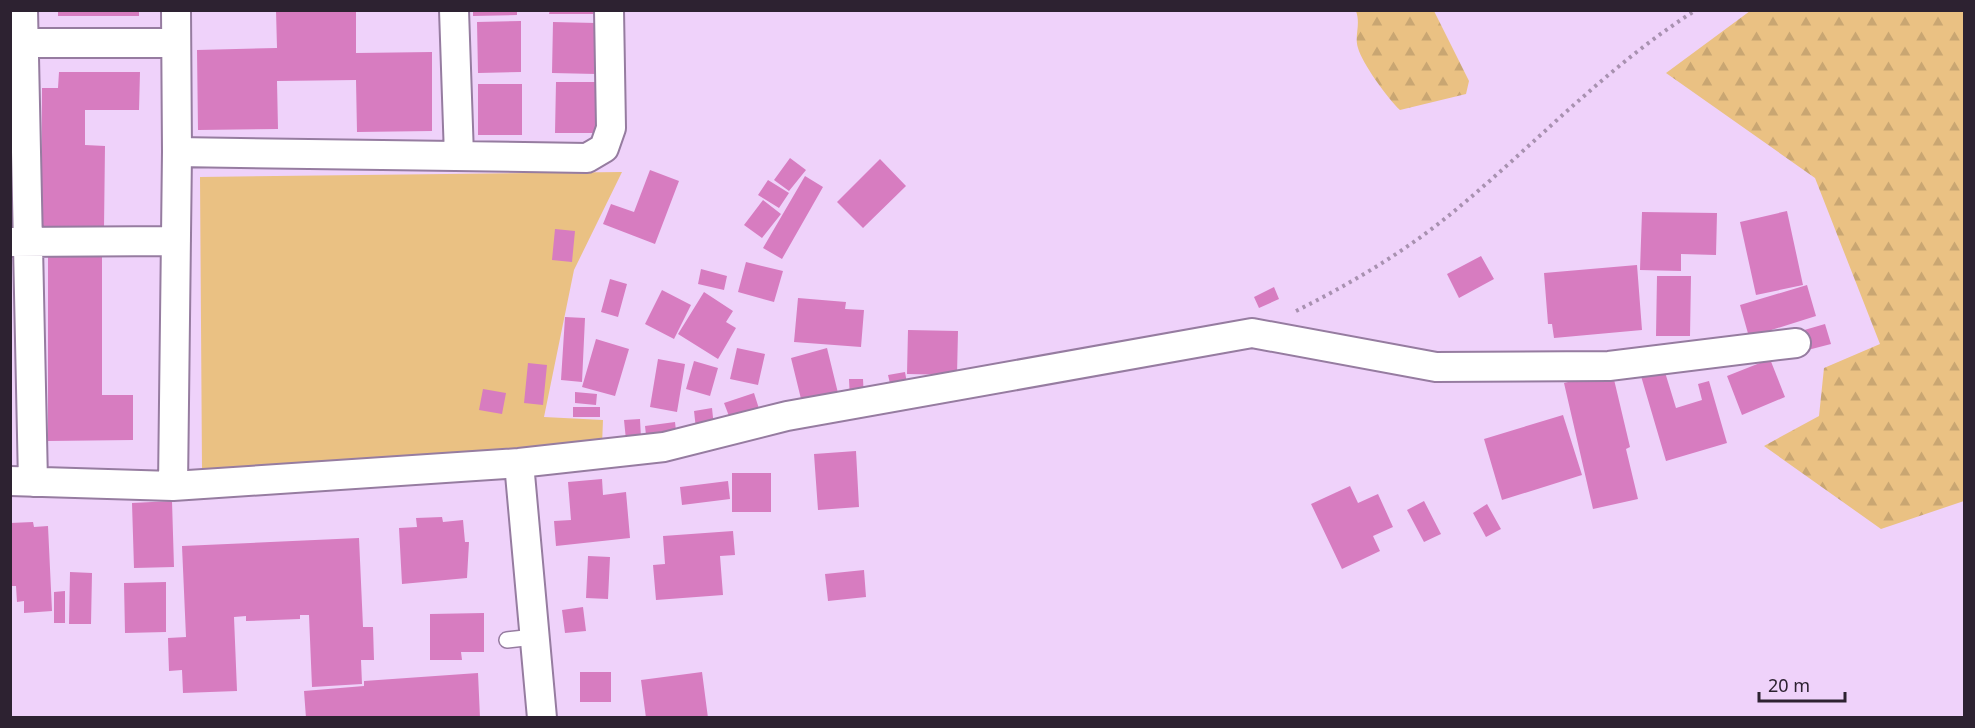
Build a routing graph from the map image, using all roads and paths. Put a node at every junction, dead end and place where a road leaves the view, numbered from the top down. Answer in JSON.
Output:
{"nodes":[{"id":1,"x":22,"y":10,"type":"edge"},
{"id":2,"x":176,"y":10,"type":"edge"},
{"id":3,"x":454,"y":10,"type":"edge"},
{"id":4,"x":609,"y":10,"type":"edge"},
{"id":5,"x":1696,"y":10,"type":"edge"},
{"id":6,"x":17,"y":43,"type":"edge"},
{"id":7,"x":176,"y":43,"type":"junction"},
{"id":8,"x":177,"y":152,"type":"junction"},
{"id":9,"x":459,"y":156,"type":"junction"},
{"id":10,"x":176,"y":241,"type":"junction"},
{"id":11,"x":19,"y":242,"type":"edge"},
{"id":12,"x":1293,"y":312,"type":"dead end"},
{"id":13,"x":1796,"y":343,"type":"dead end"},
{"id":14,"x":519,"y":463,"type":"junction"},
{"id":15,"x":22,"y":481,"type":"edge"},
{"id":16,"x":173,"y":486,"type":"junction"},
{"id":17,"x":542,"y":717,"type":"edge"}],
"edges":[{"from":1,"to":6,"type":"street"},
{"from":2,"to":7,"type":"street"},
{"from":3,"to":9,"type":"street"},
{"from":4,"to":9,"type":"street"},
{"from":5,"to":12,"type":"path"},
{"from":6,"to":7,"type":"street"},
{"from":6,"to":11,"type":"street"},
{"from":7,"to":8,"type":"street"},
{"from":8,"to":9,"type":"street"},
{"from":8,"to":10,"type":"street"},
{"from":10,"to":11,"type":"street"},
{"from":10,"to":16,"type":"street"},
{"from":11,"to":15,"type":"street"},
{"from":13,"to":14,"type":"street"},
{"from":14,"to":16,"type":"street"},
{"from":14,"to":17,"type":"street"},
{"from":15,"to":16,"type":"street"}]}
